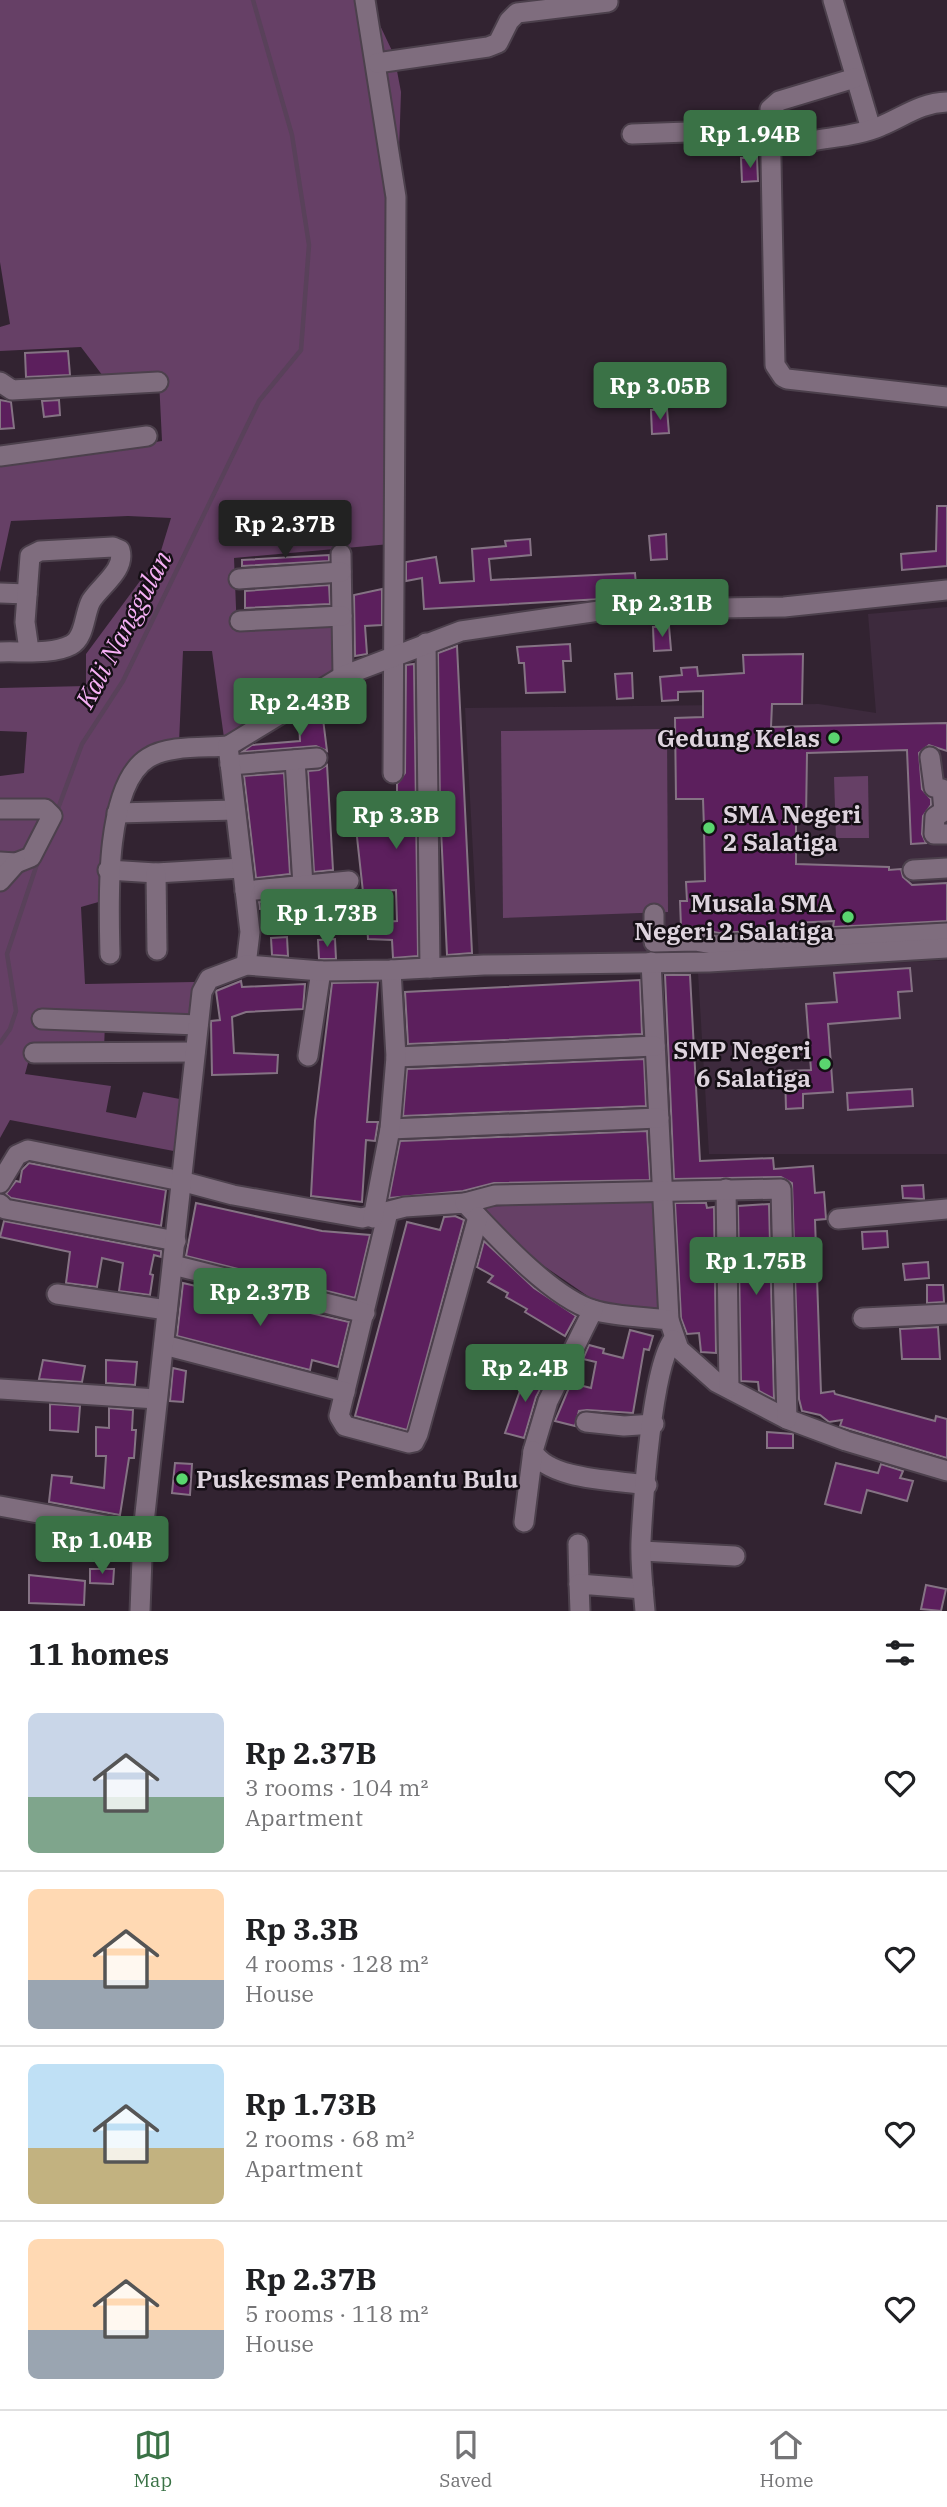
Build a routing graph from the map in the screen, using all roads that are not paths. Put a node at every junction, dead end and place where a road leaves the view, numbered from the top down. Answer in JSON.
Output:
{"nodes":[{"id":1,"x":365,"y":0,"type":"edge"},
{"id":2,"x":833,"y":0,"type":"edge"},
{"id":3,"x":608,"y":2,"type":"dead end"},
{"id":4,"x":377,"y":63,"type":"junction"},
{"id":5,"x":855,"y":78,"type":"junction"},
{"id":6,"x":947,"y":102,"type":"edge"},
{"id":7,"x":770,"y":129,"type":"junction"},
{"id":8,"x":871,"y":129,"type":"junction"},
{"id":9,"x":632,"y":134,"type":"dead end"},
{"id":10,"x":812,"y":141,"type":"dead end"},
{"id":11,"x":0,"y":382,"type":"edge"},
{"id":12,"x":158,"y":382,"type":"dead end"},
{"id":13,"x":947,"y":397,"type":"edge"},
{"id":14,"x":147,"y":436,"type":"dead end"},
{"id":15,"x":0,"y":456,"type":"edge"},
{"id":16,"x":239,"y":579,"type":"dead end"},
{"id":17,"x":947,"y":590,"type":"edge"},
{"id":18,"x":0,"y":593,"type":"edge"},
{"id":19,"x":27,"y":594,"type":"junction"},
{"id":20,"x":342,"y":616,"type":"junction"},
{"id":21,"x":240,"y":621,"type":"dead end"},
{"id":22,"x":426,"y":643,"type":"junction"},
{"id":23,"x":29,"y":650,"type":"junction"},
{"id":24,"x":0,"y":652,"type":"edge"},
{"id":25,"x":392,"y":656,"type":"junction"},
{"id":26,"x":343,"y":676,"type":"junction"},
{"id":27,"x":229,"y":755,"type":"junction"},
{"id":28,"x":317,"y":758,"type":"dead end"},
{"id":29,"x":295,"y":760,"type":"junction"},
{"id":30,"x":936,"y":766,"type":"edge"},
{"id":31,"x":393,"y":773,"type":"dead end"},
{"id":32,"x":0,"y":809,"type":"edge"},
{"id":33,"x":234,"y":810,"type":"junction"},
{"id":34,"x":117,"y":813,"type":"junction"},
{"id":35,"x":947,"y":834,"type":"edge"},
{"id":36,"x":8,"y":862,"type":"edge"},
{"id":37,"x":242,"y":868,"type":"junction"},
{"id":38,"x":947,"y":868,"type":"edge"},
{"id":39,"x":108,"y":870,"type":"junction"},
{"id":40,"x":913,"y":870,"type":"dead end"},
{"id":41,"x":156,"y":873,"type":"junction"},
{"id":42,"x":0,"y":881,"type":"edge"},
{"id":43,"x":349,"y":881,"type":"dead end"},
{"id":44,"x":303,"y":885,"type":"junction"},
{"id":45,"x":245,"y":891,"type":"junction"},
{"id":46,"x":654,"y":914,"type":"dead end"},
{"id":47,"x":947,"y":933,"type":"edge"},
{"id":48,"x":947,"y":948,"type":"edge"},
{"id":49,"x":157,"y":950,"type":"dead end"},
{"id":50,"x":110,"y":954,"type":"dead end"},
{"id":51,"x":658,"y":955,"type":"junction"},
{"id":52,"x":246,"y":965,"type":"junction"},
{"id":53,"x":430,"y":968,"type":"junction"},
{"id":54,"x":391,"y":970,"type":"junction"},
{"id":55,"x":321,"y":971,"type":"junction"},
{"id":56,"x":42,"y":1019,"type":"dead end"},
{"id":57,"x":198,"y":1025,"type":"junction"},
{"id":58,"x":655,"y":1046,"type":"junction"},
{"id":59,"x":195,"y":1052,"type":"junction"},
{"id":60,"x":34,"y":1053,"type":"dead end"},
{"id":61,"x":308,"y":1056,"type":"dead end"},
{"id":62,"x":396,"y":1057,"type":"junction"},
{"id":63,"x":659,"y":1118,"type":"junction"},
{"id":64,"x":390,"y":1129,"type":"junction"},
{"id":65,"x":181,"y":1181,"type":"junction"},
{"id":66,"x":0,"y":1183,"type":"edge"},
{"id":67,"x":726,"y":1189,"type":"junction"},
{"id":68,"x":663,"y":1192,"type":"junction"},
{"id":69,"x":0,"y":1203,"type":"edge"},
{"id":70,"x":947,"y":1209,"type":"edge"},
{"id":71,"x":471,"y":1210,"type":"junction"},
{"id":72,"x":380,"y":1215,"type":"junction"},
{"id":73,"x":838,"y":1219,"type":"dead end"},
{"id":74,"x":176,"y":1241,"type":"junction"},
{"id":75,"x":173,"y":1265,"type":"junction"},
{"id":76,"x":57,"y":1294,"type":"dead end"},
{"id":77,"x":167,"y":1310,"type":"junction"},
{"id":78,"x":593,"y":1310,"type":"junction"},
{"id":79,"x":365,"y":1313,"type":"junction"},
{"id":80,"x":947,"y":1314,"type":"edge"},
{"id":81,"x":863,"y":1318,"type":"dead end"},
{"id":82,"x":669,"y":1320,"type":"junction"},
{"id":83,"x":673,"y":1340,"type":"junction"},
{"id":84,"x":164,"y":1345,"type":"junction"},
{"id":85,"x":729,"y":1388,"type":"junction"},
{"id":86,"x":0,"y":1389,"type":"edge"},
{"id":87,"x":345,"y":1392,"type":"junction"},
{"id":88,"x":157,"y":1399,"type":"junction"},
{"id":89,"x":788,"y":1419,"type":"junction"},
{"id":90,"x":586,"y":1422,"type":"dead end"},
{"id":91,"x":654,"y":1424,"type":"junction"},
{"id":92,"x":533,"y":1451,"type":"junction"},
{"id":93,"x":947,"y":1471,"type":"edge"},
{"id":94,"x":647,"y":1485,"type":"junction"},
{"id":95,"x":0,"y":1506,"type":"edge"},
{"id":96,"x":524,"y":1522,"type":"dead end"},
{"id":97,"x":143,"y":1532,"type":"junction"},
{"id":98,"x":578,"y":1544,"type":"dead end"},
{"id":99,"x":642,"y":1551,"type":"junction"},
{"id":100,"x":735,"y":1556,"type":"dead end"},
{"id":101,"x":579,"y":1584,"type":"junction"},
{"id":102,"x":643,"y":1589,"type":"junction"},
{"id":103,"x":139,"y":1611,"type":"edge"},
{"id":104,"x":580,"y":1611,"type":"edge"},
{"id":105,"x":645,"y":1611,"type":"edge"}],
"edges":[{"from":1,"to":4,"type":"street"},
{"from":2,"to":5,"type":"street"},
{"from":3,"to":4,"type":"street"},
{"from":4,"to":25,"type":"street"},
{"from":5,"to":7,"type":"street"},
{"from":5,"to":8,"type":"street"},
{"from":6,"to":8,"type":"street"},
{"from":7,"to":9,"type":"street"},
{"from":7,"to":13,"type":"street"},
{"from":8,"to":10,"type":"street"},
{"from":11,"to":12,"type":"street"},
{"from":14,"to":15,"type":"street"},
{"from":16,"to":20,"type":"street"},
{"from":17,"to":22,"type":"street"},
{"from":18,"to":19,"type":"street"},
{"from":19,"to":23,"type":"street"},
{"from":19,"to":23,"type":"street"},
{"from":20,"to":21,"type":"street"},
{"from":20,"to":26,"type":"street"},
{"from":22,"to":25,"type":"street"},
{"from":22,"to":53,"type":"street"},
{"from":23,"to":24,"type":"street"},
{"from":25,"to":26,"type":"street"},
{"from":25,"to":31,"type":"street"},
{"from":26,"to":27,"type":"street"},
{"from":27,"to":29,"type":"street"},
{"from":27,"to":33,"type":"street"},
{"from":27,"to":34,"type":"street"},
{"from":28,"to":29,"type":"street"},
{"from":29,"to":44,"type":"street"},
{"from":30,"to":35,"type":"street"},
{"from":32,"to":36,"type":"street"},
{"from":33,"to":34,"type":"street"},
{"from":33,"to":37,"type":"street"},
{"from":34,"to":39,"type":"street"},
{"from":36,"to":42,"type":"street"},
{"from":37,"to":41,"type":"street"},
{"from":37,"to":45,"type":"street"},
{"from":38,"to":40,"type":"street"},
{"from":39,"to":41,"type":"street"},
{"from":39,"to":50,"type":"street"},
{"from":41,"to":49,"type":"street"},
{"from":43,"to":44,"type":"street"},
{"from":44,"to":45,"type":"street"},
{"from":45,"to":52,"type":"street"},
{"from":46,"to":51,"type":"street"},
{"from":47,"to":51,"type":"street"},
{"from":48,"to":51,"type":"street"},
{"from":51,"to":53,"type":"street"},
{"from":51,"to":58,"type":"street"},
{"from":52,"to":55,"type":"street"},
{"from":52,"to":57,"type":"street"},
{"from":53,"to":54,"type":"street"},
{"from":54,"to":55,"type":"street"},
{"from":54,"to":62,"type":"street"},
{"from":55,"to":61,"type":"street"},
{"from":56,"to":57,"type":"street"},
{"from":57,"to":59,"type":"street"},
{"from":58,"to":62,"type":"street"},
{"from":58,"to":63,"type":"street"},
{"from":59,"to":60,"type":"street"},
{"from":59,"to":65,"type":"street"},
{"from":62,"to":64,"type":"street"},
{"from":63,"to":64,"type":"street"},
{"from":63,"to":68,"type":"street"},
{"from":64,"to":72,"type":"street"},
{"from":65,"to":66,"type":"street"},
{"from":65,"to":72,"type":"street"},
{"from":65,"to":74,"type":"street"},
{"from":67,"to":68,"type":"street"},
{"from":67,"to":85,"type":"street"},
{"from":67,"to":89,"type":"street"},
{"from":68,"to":71,"type":"street"},
{"from":68,"to":82,"type":"street"},
{"from":69,"to":74,"type":"street"},
{"from":70,"to":73,"type":"street"},
{"from":71,"to":72,"type":"street"},
{"from":71,"to":78,"type":"street"},
{"from":71,"to":87,"type":"street"},
{"from":72,"to":79,"type":"street"},
{"from":74,"to":75,"type":"street"},
{"from":75,"to":77,"type":"street"},
{"from":75,"to":79,"type":"street"},
{"from":76,"to":77,"type":"street"},
{"from":77,"to":84,"type":"street"},
{"from":78,"to":82,"type":"street"},
{"from":78,"to":92,"type":"street"},
{"from":79,"to":87,"type":"street"},
{"from":80,"to":81,"type":"street"},
{"from":82,"to":83,"type":"street"},
{"from":83,"to":85,"type":"street"},
{"from":83,"to":91,"type":"street"},
{"from":84,"to":87,"type":"street"},
{"from":84,"to":88,"type":"street"},
{"from":85,"to":89,"type":"street"},
{"from":86,"to":88,"type":"street"},
{"from":88,"to":97,"type":"street"},
{"from":89,"to":93,"type":"street"},
{"from":90,"to":91,"type":"street"},
{"from":91,"to":94,"type":"street"},
{"from":92,"to":94,"type":"street"},
{"from":92,"to":96,"type":"street"},
{"from":94,"to":99,"type":"street"},
{"from":95,"to":97,"type":"street"},
{"from":97,"to":103,"type":"street"},
{"from":98,"to":101,"type":"street"},
{"from":99,"to":100,"type":"street"},
{"from":99,"to":102,"type":"street"},
{"from":101,"to":102,"type":"street"},
{"from":101,"to":104,"type":"street"},
{"from":102,"to":105,"type":"street"}]}
